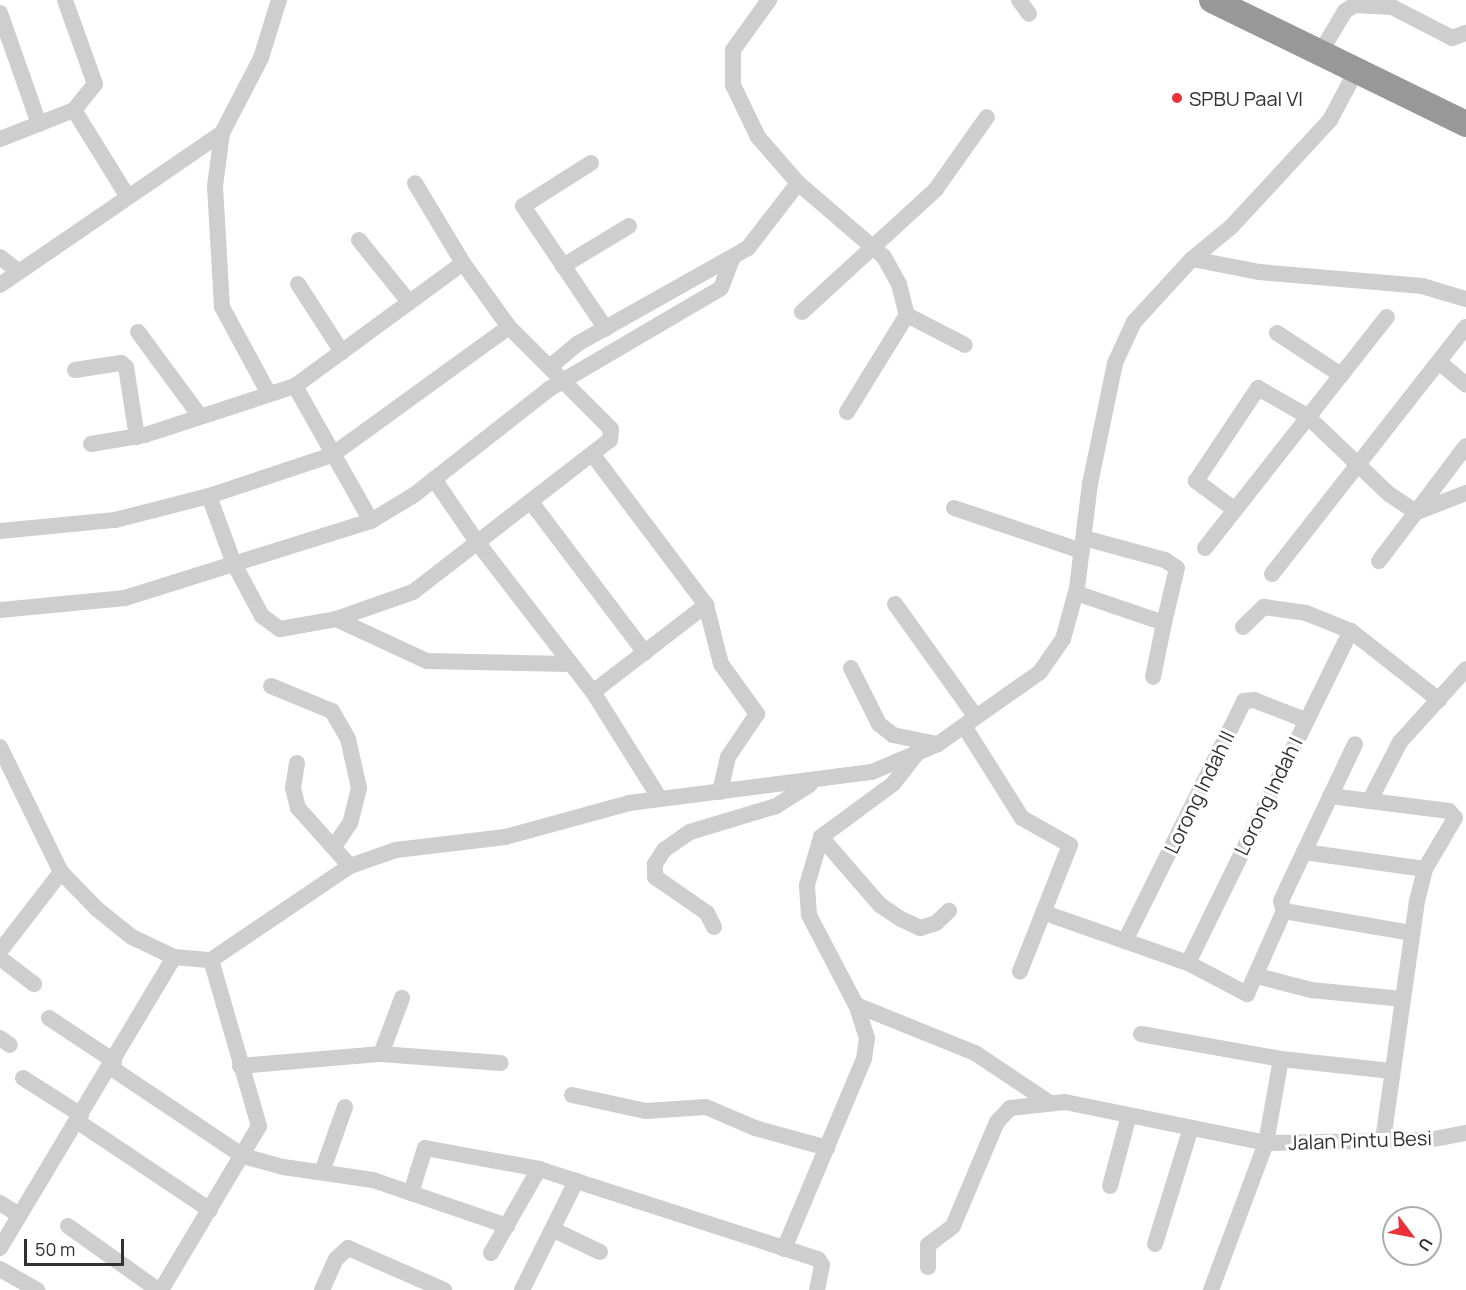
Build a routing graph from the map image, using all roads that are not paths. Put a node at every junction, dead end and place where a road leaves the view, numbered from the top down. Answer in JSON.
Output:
{"nodes":[{"id":1,"x":65,"y":0,"type":"edge"},
{"id":2,"x":279,"y":0,"type":"edge"},
{"id":3,"x":769,"y":0,"type":"edge"},
{"id":4,"x":1019,"y":0,"type":"edge"},
{"id":5,"x":1212,"y":0,"type":"edge"},
{"id":6,"x":1352,"y":3,"type":"edge"},
{"id":7,"x":0,"y":13,"type":"edge"},
{"id":8,"x":1029,"y":15,"type":"dead end"},
{"id":9,"x":1466,"y":33,"type":"edge"},
{"id":10,"x":1320,"y":53,"type":"junction"},
{"id":11,"x":1356,"y":71,"type":"junction"},
{"id":12,"x":74,"y":110,"type":"junction"},
{"id":13,"x":987,"y":117,"type":"dead end"},
{"id":14,"x":39,"y":124,"type":"junction"},
{"id":15,"x":1466,"y":124,"type":"edge"},
{"id":16,"x":222,"y":133,"type":"junction"},
{"id":17,"x":0,"y":139,"type":"edge"},
{"id":18,"x":591,"y":163,"type":"dead end"},
{"id":19,"x":415,"y":183,"type":"dead end"},
{"id":20,"x":798,"y":183,"type":"junction"},
{"id":21,"x":128,"y":197,"type":"junction"},
{"id":22,"x":629,"y":226,"type":"dead end"},
{"id":23,"x":359,"y":240,"type":"dead end"},
{"id":24,"x":873,"y":248,"type":"junction"},
{"id":25,"x":0,"y":257,"type":"edge"},
{"id":26,"x":732,"y":257,"type":"junction"},
{"id":27,"x":1192,"y":260,"type":"junction"},
{"id":28,"x":463,"y":263,"type":"junction"},
{"id":29,"x":563,"y":266,"type":"junction"},
{"id":30,"x":19,"y":272,"type":"junction"},
{"id":31,"x":298,"y":284,"type":"dead end"},
{"id":32,"x":0,"y":285,"type":"edge"},
{"id":33,"x":1466,"y":299,"type":"edge"},
{"id":34,"x":409,"y":302,"type":"junction"},
{"id":35,"x":802,"y":312,"type":"dead end"},
{"id":36,"x":907,"y":315,"type":"junction"},
{"id":37,"x":1387,"y":317,"type":"dead end"},
{"id":38,"x":509,"y":327,"type":"junction"},
{"id":39,"x":1466,"y":327,"type":"edge"},
{"id":40,"x":606,"y":328,"type":"junction"},
{"id":41,"x":138,"y":332,"type":"dead end"},
{"id":42,"x":1277,"y":333,"type":"dead end"},
{"id":43,"x":964,"y":345,"type":"dead end"},
{"id":44,"x":342,"y":352,"type":"junction"},
{"id":45,"x":1439,"y":362,"type":"junction"},
{"id":46,"x":550,"y":366,"type":"junction"},
{"id":47,"x":75,"y":370,"type":"dead end"},
{"id":48,"x":1341,"y":375,"type":"junction"},
{"id":49,"x":564,"y":380,"type":"junction"},
{"id":50,"x":1466,"y":385,"type":"edge"},
{"id":51,"x":295,"y":386,"type":"junction"},
{"id":52,"x":269,"y":394,"type":"junction"},
{"id":53,"x":847,"y":412,"type":"dead end"},
{"id":54,"x":200,"y":416,"type":"junction"},
{"id":55,"x":1307,"y":416,"type":"junction"},
{"id":56,"x":137,"y":437,"type":"junction"},
{"id":57,"x":91,"y":444,"type":"dead end"},
{"id":58,"x":1466,"y":446,"type":"edge"},
{"id":59,"x":332,"y":455,"type":"junction"},
{"id":60,"x":593,"y":456,"type":"junction"},
{"id":61,"x":1359,"y":466,"type":"junction"},
{"id":62,"x":434,"y":478,"type":"junction"},
{"id":63,"x":1466,"y":493,"type":"edge"},
{"id":64,"x":209,"y":496,"type":"junction"},
{"id":65,"x":531,"y":502,"type":"junction"},
{"id":66,"x":954,"y":508,"type":"dead end"},
{"id":67,"x":1234,"y":510,"type":"junction"},
{"id":68,"x":1416,"y":512,"type":"junction"},
{"id":69,"x":371,"y":521,"type":"junction"},
{"id":70,"x":0,"y":531,"type":"edge"},
{"id":71,"x":477,"y":542,"type":"junction"},
{"id":72,"x":1083,"y":545,"type":"junction"},
{"id":73,"x":1206,"y":548,"type":"dead end"},
{"id":74,"x":1379,"y":561,"type":"dead end"},
{"id":75,"x":234,"y":564,"type":"junction"},
{"id":76,"x":1272,"y":574,"type":"dead end"},
{"id":77,"x":1076,"y":593,"type":"junction"},
{"id":78,"x":895,"y":604,"type":"dead end"},
{"id":79,"x":706,"y":605,"type":"junction"},
{"id":80,"x":0,"y":610,"type":"edge"},
{"id":81,"x":336,"y":619,"type":"junction"},
{"id":82,"x":1164,"y":623,"type":"junction"},
{"id":83,"x":1243,"y":627,"type":"dead end"},
{"id":84,"x":1351,"y":631,"type":"junction"},
{"id":85,"x":645,"y":653,"type":"junction"},
{"id":86,"x":570,"y":664,"type":"junction"},
{"id":87,"x":851,"y":668,"type":"dead end"},
{"id":88,"x":1466,"y":669,"type":"edge"},
{"id":89,"x":1153,"y":677,"type":"dead end"},
{"id":90,"x":271,"y":686,"type":"dead end"},
{"id":91,"x":593,"y":692,"type":"junction"},
{"id":92,"x":1439,"y":700,"type":"junction"},
{"id":93,"x":1305,"y":720,"type":"junction"},
{"id":94,"x":970,"y":721,"type":"junction"},
{"id":95,"x":938,"y":744,"type":"junction"},
{"id":96,"x":1355,"y":744,"type":"dead end"},
{"id":97,"x":0,"y":747,"type":"edge"},
{"id":98,"x":917,"y":753,"type":"junction"},
{"id":99,"x":297,"y":763,"type":"dead end"},
{"id":100,"x":816,"y":781,"type":"junction"},
{"id":101,"x":720,"y":792,"type":"junction"},
{"id":102,"x":1330,"y":796,"type":"junction"},
{"id":103,"x":660,"y":799,"type":"junction"},
{"id":104,"x":1370,"y":800,"type":"junction"},
{"id":105,"x":822,"y":837,"type":"junction"},
{"id":106,"x":334,"y":847,"type":"junction"},
{"id":107,"x":1304,"y":852,"type":"junction"},
{"id":108,"x":350,"y":866,"type":"junction"},
{"id":109,"x":1425,"y":869,"type":"junction"},
{"id":110,"x":61,"y":872,"type":"junction"},
{"id":111,"x":949,"y":911,"type":"dead end"},
{"id":112,"x":1284,"y":911,"type":"junction"},
{"id":113,"x":1045,"y":913,"type":"junction"},
{"id":114,"x":714,"y":927,"type":"dead end"},
{"id":115,"x":1412,"y":933,"type":"junction"},
{"id":116,"x":1125,"y":942,"type":"junction"},
{"id":117,"x":0,"y":951,"type":"edge"},
{"id":118,"x":174,"y":957,"type":"junction"},
{"id":119,"x":0,"y":958,"type":"edge"},
{"id":120,"x":211,"y":960,"type":"junction"},
{"id":121,"x":1188,"y":963,"type":"junction"},
{"id":122,"x":1020,"y":971,"type":"dead end"},
{"id":123,"x":1257,"y":976,"type":"junction"},
{"id":124,"x":34,"y":984,"type":"dead end"},
{"id":125,"x":402,"y":998,"type":"dead end"},
{"id":126,"x":1403,"y":999,"type":"junction"},
{"id":127,"x":856,"y":1005,"type":"junction"},
{"id":128,"x":49,"y":1018,"type":"dead end"},
{"id":129,"x":1141,"y":1034,"type":"dead end"},
{"id":130,"x":381,"y":1054,"type":"junction"},
{"id":131,"x":1281,"y":1059,"type":"junction"},
{"id":132,"x":112,"y":1064,"type":"junction"},
{"id":133,"x":501,"y":1064,"type":"dead end"},
{"id":134,"x":240,"y":1066,"type":"junction"},
{"id":135,"x":1391,"y":1071,"type":"junction"},
{"id":136,"x":23,"y":1078,"type":"dead end"},
{"id":137,"x":572,"y":1095,"type":"dead end"},
{"id":138,"x":1050,"y":1103,"type":"junction"},
{"id":139,"x":345,"y":1107,"type":"dead end"},
{"id":140,"x":1129,"y":1115,"type":"junction"},
{"id":141,"x":79,"y":1118,"type":"junction"},
{"id":142,"x":1191,"y":1128,"type":"junction"},
{"id":143,"x":1466,"y":1133,"type":"edge"},
{"id":144,"x":1383,"y":1142,"type":"junction"},
{"id":145,"x":1266,"y":1143,"type":"junction"},
{"id":146,"x":827,"y":1148,"type":"junction"},
{"id":147,"x":243,"y":1156,"type":"junction"},
{"id":148,"x":539,"y":1169,"type":"junction"},
{"id":149,"x":322,"y":1172,"type":"junction"},
{"id":150,"x":576,"y":1181,"type":"junction"},
{"id":151,"x":1110,"y":1186,"type":"dead end"},
{"id":152,"x":411,"y":1193,"type":"junction"},
{"id":153,"x":0,"y":1203,"type":"edge"},
{"id":154,"x":210,"y":1210,"type":"junction"},
{"id":155,"x":19,"y":1215,"type":"junction"},
{"id":156,"x":68,"y":1226,"type":"dead end"},
{"id":157,"x":507,"y":1226,"type":"junction"},
{"id":158,"x":554,"y":1230,"type":"junction"},
{"id":159,"x":1155,"y":1245,"type":"dead end"},
{"id":160,"x":0,"y":1248,"type":"edge"},
{"id":161,"x":784,"y":1249,"type":"junction"},
{"id":162,"x":600,"y":1252,"type":"dead end"},
{"id":163,"x":490,"y":1253,"type":"dead end"},
{"id":164,"x":928,"y":1267,"type":"dead end"},
{"id":165,"x":0,"y":1269,"type":"edge"},
{"id":166,"x":419,"y":1286,"type":"edge"},
{"id":167,"x":37,"y":1290,"type":"edge"},
{"id":168,"x":160,"y":1290,"type":"edge"},
{"id":169,"x":322,"y":1290,"type":"edge"},
{"id":170,"x":444,"y":1290,"type":"edge"},
{"id":171,"x":522,"y":1290,"type":"edge"},
{"id":172,"x":817,"y":1290,"type":"edge"},
{"id":173,"x":1211,"y":1290,"type":"edge"}],
"edges":[{"from":1,"to":12,"type":"street"},
{"from":2,"to":16,"type":"street"},
{"from":3,"to":20,"type":"street"},
{"from":4,"to":8,"type":"street"},
{"from":5,"to":10,"type":"highway"},
{"from":6,"to":9,"type":"street"},
{"from":6,"to":10,"type":"street"},
{"from":7,"to":14,"type":"street"},
{"from":10,"to":11,"type":"highway"},
{"from":11,"to":15,"type":"highway"},
{"from":11,"to":27,"type":"street"},
{"from":12,"to":14,"type":"street"},
{"from":12,"to":21,"type":"street"},
{"from":13,"to":24,"type":"street"},
{"from":14,"to":17,"type":"street"},
{"from":16,"to":21,"type":"street"},
{"from":16,"to":52,"type":"street"},
{"from":18,"to":29,"type":"street"},
{"from":19,"to":28,"type":"street"},
{"from":20,"to":24,"type":"street"},
{"from":20,"to":26,"type":"street"},
{"from":21,"to":30,"type":"street"},
{"from":22,"to":29,"type":"street"},
{"from":23,"to":34,"type":"street"},
{"from":24,"to":35,"type":"street"},
{"from":24,"to":36,"type":"street"},
{"from":25,"to":30,"type":"street"},
{"from":26,"to":40,"type":"street"},
{"from":26,"to":49,"type":"street"},
{"from":27,"to":33,"type":"street"},
{"from":27,"to":72,"type":"street"},
{"from":28,"to":34,"type":"street"},
{"from":28,"to":38,"type":"street"},
{"from":29,"to":40,"type":"street"},
{"from":30,"to":32,"type":"street"},
{"from":31,"to":44,"type":"street"},
{"from":34,"to":44,"type":"street"},
{"from":36,"to":43,"type":"street"},
{"from":36,"to":53,"type":"street"},
{"from":37,"to":48,"type":"street"},
{"from":38,"to":46,"type":"street"},
{"from":38,"to":59,"type":"street"},
{"from":39,"to":45,"type":"street"},
{"from":40,"to":46,"type":"street"},
{"from":41,"to":54,"type":"street"},
{"from":42,"to":48,"type":"street"},
{"from":44,"to":51,"type":"street"},
{"from":45,"to":50,"type":"street"},
{"from":45,"to":61,"type":"street"},
{"from":46,"to":49,"type":"street"},
{"from":47,"to":56,"type":"street"},
{"from":48,"to":55,"type":"street"},
{"from":49,"to":60,"type":"street"},
{"from":49,"to":62,"type":"street"},
{"from":51,"to":52,"type":"street"},
{"from":51,"to":59,"type":"street"},
{"from":52,"to":54,"type":"street"},
{"from":54,"to":56,"type":"street"},
{"from":55,"to":61,"type":"street"},
{"from":55,"to":67,"type":"street"},
{"from":55,"to":67,"type":"street"},
{"from":56,"to":57,"type":"street"},
{"from":58,"to":68,"type":"street"},
{"from":59,"to":64,"type":"street"},
{"from":59,"to":69,"type":"street"},
{"from":60,"to":65,"type":"street"},
{"from":60,"to":79,"type":"street"},
{"from":61,"to":68,"type":"street"},
{"from":61,"to":76,"type":"street"},
{"from":62,"to":69,"type":"street"},
{"from":62,"to":71,"type":"street"},
{"from":63,"to":68,"type":"street"},
{"from":64,"to":70,"type":"street"},
{"from":64,"to":75,"type":"street"},
{"from":65,"to":71,"type":"street"},
{"from":65,"to":85,"type":"street"},
{"from":66,"to":72,"type":"street"},
{"from":67,"to":73,"type":"street"},
{"from":68,"to":74,"type":"street"},
{"from":69,"to":75,"type":"street"},
{"from":71,"to":81,"type":"street"},
{"from":71,"to":86,"type":"street"},
{"from":72,"to":77,"type":"street"},
{"from":72,"to":82,"type":"street"},
{"from":75,"to":80,"type":"street"},
{"from":75,"to":81,"type":"street"},
{"from":77,"to":82,"type":"street"},
{"from":77,"to":94,"type":"street"},
{"from":78,"to":94,"type":"street"},
{"from":79,"to":85,"type":"street"},
{"from":79,"to":101,"type":"street"},
{"from":81,"to":86,"type":"street"},
{"from":82,"to":89,"type":"street"},
{"from":83,"to":84,"type":"street"},
{"from":84,"to":92,"type":"street"},
{"from":84,"to":93,"type":"street","name":"Lorong Indah I"},
{"from":85,"to":91,"type":"street"},
{"from":86,"to":91,"type":"street"},
{"from":87,"to":95,"type":"street"},
{"from":88,"to":92,"type":"street"},
{"from":90,"to":106,"type":"street"},
{"from":91,"to":103,"type":"street"},
{"from":92,"to":104,"type":"street"},
{"from":93,"to":116,"type":"street","name":"Lorong Indah II"},
{"from":93,"to":121,"type":"street","name":"Lorong Indah I"},
{"from":94,"to":95,"type":"street"},
{"from":94,"to":113,"type":"street"},
{"from":95,"to":98,"type":"street"},
{"from":96,"to":102,"type":"street"},
{"from":97,"to":110,"type":"street"},
{"from":98,"to":100,"type":"street"},
{"from":98,"to":105,"type":"street"},
{"from":99,"to":106,"type":"street"},
{"from":100,"to":101,"type":"street"},
{"from":100,"to":114,"type":"street"},
{"from":101,"to":103,"type":"street"},
{"from":102,"to":104,"type":"street"},
{"from":102,"to":107,"type":"street"},
{"from":103,"to":108,"type":"street"},
{"from":104,"to":109,"type":"street"},
{"from":105,"to":111,"type":"street"},
{"from":105,"to":127,"type":"street"},
{"from":106,"to":108,"type":"street"},
{"from":107,"to":109,"type":"street"},
{"from":107,"to":112,"type":"street"},
{"from":108,"to":120,"type":"street"},
{"from":109,"to":115,"type":"street"},
{"from":110,"to":117,"type":"street"},
{"from":110,"to":118,"type":"street"},
{"from":112,"to":115,"type":"street"},
{"from":112,"to":123,"type":"street"},
{"from":113,"to":116,"type":"street"},
{"from":113,"to":122,"type":"street"},
{"from":115,"to":126,"type":"street"},
{"from":116,"to":121,"type":"street"},
{"from":118,"to":120,"type":"street"},
{"from":118,"to":132,"type":"street"},
{"from":119,"to":124,"type":"street"},
{"from":120,"to":134,"type":"street"},
{"from":121,"to":123,"type":"street"},
{"from":123,"to":126,"type":"street"},
{"from":125,"to":130,"type":"street"},
{"from":126,"to":135,"type":"street"},
{"from":127,"to":138,"type":"street"},
{"from":127,"to":146,"type":"street"},
{"from":128,"to":132,"type":"street"},
{"from":129,"to":131,"type":"street"},
{"from":130,"to":133,"type":"street"},
{"from":130,"to":134,"type":"street"},
{"from":131,"to":135,"type":"street"},
{"from":131,"to":145,"type":"street"},
{"from":132,"to":141,"type":"street"},
{"from":132,"to":147,"type":"street"},
{"from":134,"to":147,"type":"street"},
{"from":135,"to":144,"type":"street"},
{"from":136,"to":141,"type":"street"},
{"from":137,"to":146,"type":"street"},
{"from":138,"to":140,"type":"street"},
{"from":138,"to":164,"type":"street"},
{"from":139,"to":149,"type":"street"},
{"from":140,"to":142,"type":"street"},
{"from":140,"to":151,"type":"street"},
{"from":141,"to":154,"type":"street"},
{"from":141,"to":155,"type":"street"},
{"from":142,"to":145,"type":"street"},
{"from":142,"to":159,"type":"street"},
{"from":143,"to":144,"type":"street","name":"Jalan Pintu Besi"},
{"from":144,"to":145,"type":"street","name":"Jalan Pintu Besi"},
{"from":145,"to":173,"type":"street","name":"Jalan Pintu Besi"},
{"from":146,"to":161,"type":"street"},
{"from":147,"to":149,"type":"street"},
{"from":147,"to":154,"type":"street"},
{"from":148,"to":150,"type":"street"},
{"from":148,"to":152,"type":"street"},
{"from":148,"to":157,"type":"street"},
{"from":149,"to":152,"type":"street"},
{"from":150,"to":158,"type":"street"},
{"from":150,"to":161,"type":"street"},
{"from":152,"to":157,"type":"street"},
{"from":153,"to":155,"type":"street"},
{"from":154,"to":168,"type":"street"},
{"from":155,"to":160,"type":"street"},
{"from":156,"to":168,"type":"street"},
{"from":157,"to":163,"type":"street"},
{"from":158,"to":162,"type":"street"},
{"from":158,"to":171,"type":"street"},
{"from":161,"to":172,"type":"street"},
{"from":165,"to":167,"type":"street"},
{"from":166,"to":169,"type":"street"},
{"from":166,"to":170,"type":"street"}]}
